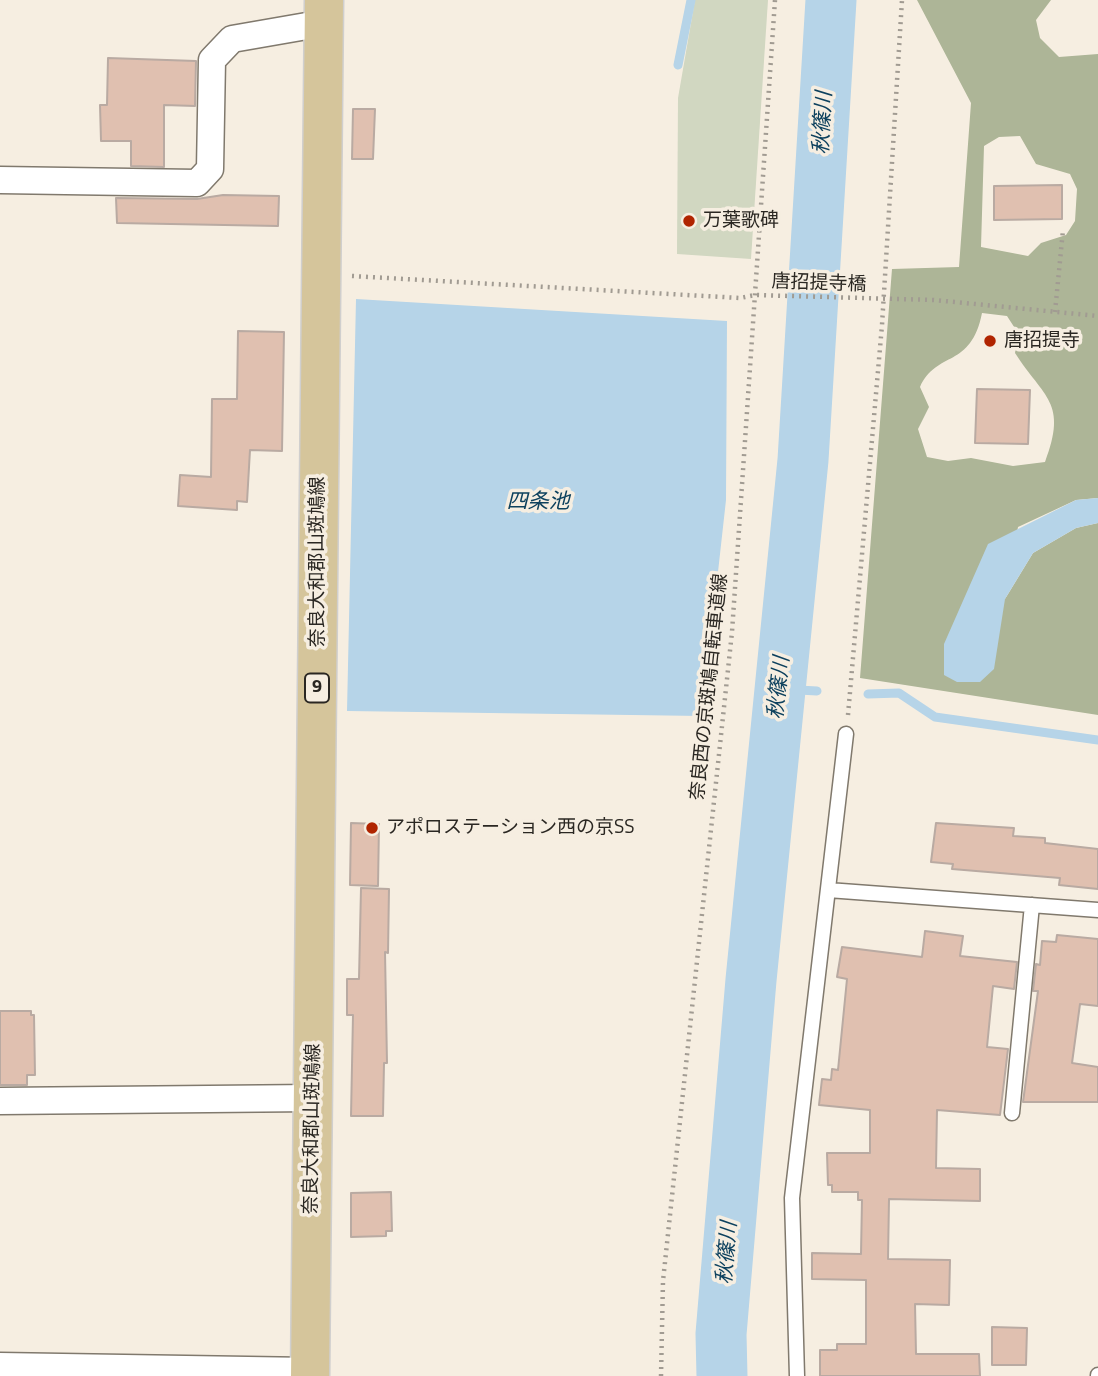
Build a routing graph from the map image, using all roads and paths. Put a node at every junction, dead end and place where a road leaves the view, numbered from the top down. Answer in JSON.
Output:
{"nodes":[{"id":1,"x":775,"y":0,"type":"edge"},
{"id":2,"x":902,"y":0,"type":"edge"},
{"id":3,"x":324,"y":12,"type":"edge"},
{"id":4,"x":0,"y":180,"type":"edge"},
{"id":5,"x":1063,"y":230,"type":"dead end"},
{"id":6,"x":320,"y":274,"type":"junction"},
{"id":7,"x":755,"y":295,"type":"junction"},
{"id":8,"x":881,"y":300,"type":"junction"},
{"id":9,"x":1055,"y":312,"type":"junction"},
{"id":10,"x":1098,"y":316,"type":"edge"},
{"id":11,"x":846,"y":734,"type":"joint"},
{"id":12,"x":828,"y":890,"type":"junction"},
{"id":13,"x":1032,"y":905,"type":"junction"},
{"id":14,"x":1098,"y":910,"type":"edge"},
{"id":15,"x":313,"y":1098,"type":"junction"},
{"id":16,"x":0,"y":1101,"type":"edge"},
{"id":17,"x":1012,"y":1113,"type":"dead end"},
{"id":18,"x":0,"y":1366,"type":"edge"},
{"id":19,"x":310,"y":1374,"type":"edge"},
{"id":20,"x":661,"y":1376,"type":"edge"},
{"id":21,"x":797,"y":1376,"type":"edge"}],
"edges":[{"from":1,"to":7,"type":"path","name":"奈良西の京斑鳩自転車道線"},
{"from":2,"to":8,"type":"path"},
{"from":3,"to":4,"type":"street"},
{"from":3,"to":6,"type":"main road","name":"奈良大和郡山斑鳩線","number":"9"},
{"from":5,"to":9,"type":"path"},
{"from":6,"to":7,"type":"path","name":"唐招提寺橋"},
{"from":6,"to":15,"type":"main road","name":"奈良大和郡山斑鳩線","number":"9"},
{"from":7,"to":8,"type":"path","name":"唐招提寺橋"},
{"from":7,"to":20,"type":"path","name":"奈良西の京斑鳩自転車道線"},
{"from":8,"to":9,"type":"path","name":"唐招提寺橋"},
{"from":8,"to":11,"type":"path"},
{"from":9,"to":10,"type":"path","name":"唐招提寺橋"},
{"from":11,"to":12,"type":"lane"},
{"from":12,"to":13,"type":"lane"},
{"from":12,"to":21,"type":"lane"},
{"from":13,"to":14,"type":"lane"},
{"from":13,"to":17,"type":"lane"},
{"from":15,"to":16,"type":"street"},
{"from":15,"to":19,"type":"main road","name":"奈良大和郡山斑鳩線","number":"9"},
{"from":18,"to":19,"type":"street"}]}
